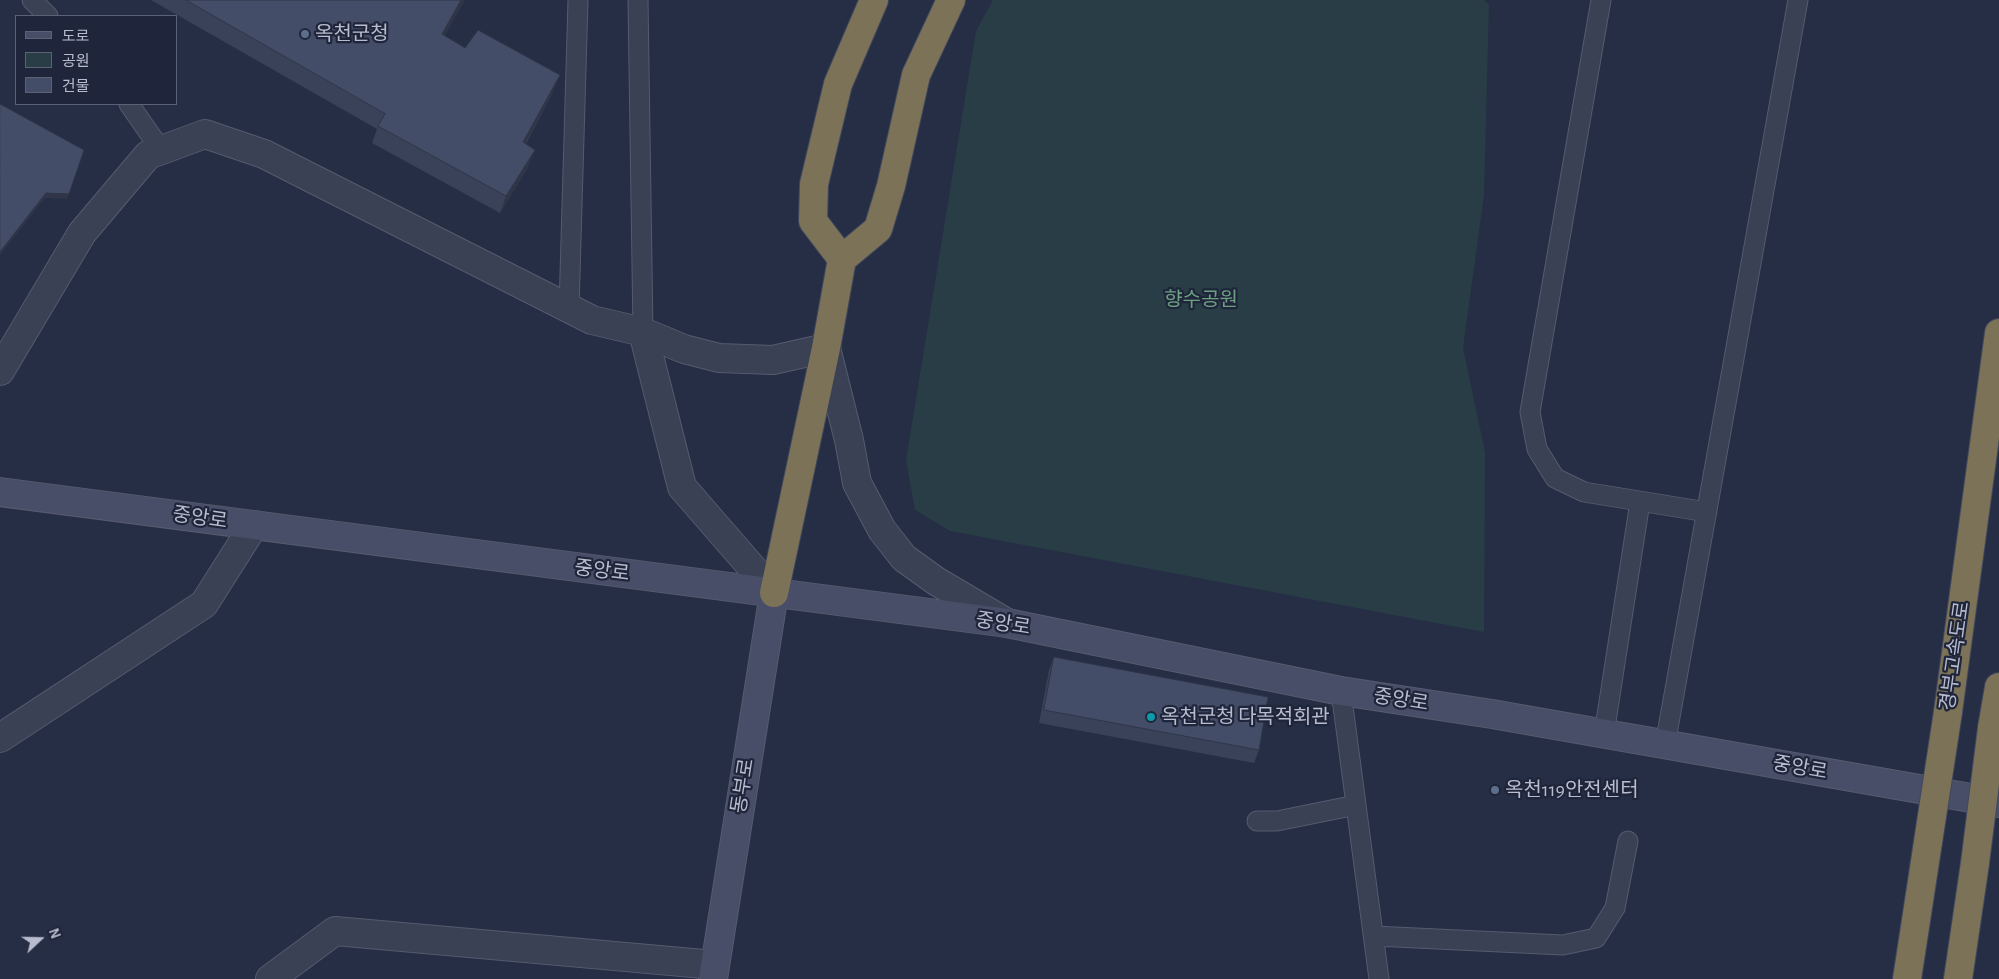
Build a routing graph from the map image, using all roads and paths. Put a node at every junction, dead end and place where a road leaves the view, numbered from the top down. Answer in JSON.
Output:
{"nodes":[{"id":1,"x":32,"y":0,"type":"edge"},
{"id":2,"x":578,"y":0,"type":"edge"},
{"id":3,"x":638,"y":0,"type":"edge"},
{"id":4,"x":874,"y":0,"type":"edge"},
{"id":5,"x":951,"y":0,"type":"edge"},
{"id":6,"x":1601,"y":0,"type":"edge"},
{"id":7,"x":1798,"y":0,"type":"edge"},
{"id":8,"x":47,"y":15,"type":"edge"},
{"id":9,"x":130,"y":105,"type":"edge"},
{"id":10,"x":161,"y":150,"type":"junction"},
{"id":11,"x":842,"y":259,"type":"junction"},
{"id":12,"x":570,"y":309,"type":"junction"},
{"id":13,"x":643,"y":332,"type":"junction"},
{"id":14,"x":1999,"y":333,"type":"edge"},
{"id":15,"x":826,"y":348,"type":"junction"},
{"id":16,"x":0,"y":371,"type":"edge"},
{"id":17,"x":0,"y":492,"type":"edge"},
{"id":18,"x":1640,"y":502,"type":"junction"},
{"id":19,"x":1707,"y":512,"type":"junction"},
{"id":20,"x":254,"y":525,"type":"junction"},
{"id":21,"x":774,"y":593,"type":"junction"},
{"id":22,"x":1007,"y":623,"type":"junction"},
{"id":23,"x":1999,"y":688,"type":"edge"},
{"id":24,"x":1341,"y":691,"type":"junction"},
{"id":25,"x":1604,"y":734,"type":"junction"},
{"id":26,"x":0,"y":738,"type":"edge"},
{"id":27,"x":1665,"y":744,"type":"junction"},
{"id":28,"x":1999,"y":803,"type":"edge"},
{"id":29,"x":1356,"y":805,"type":"junction"},
{"id":30,"x":1257,"y":821,"type":"dead end"},
{"id":31,"x":1628,"y":841,"type":"dead end"},
{"id":32,"x":1374,"y":936,"type":"junction"},
{"id":33,"x":714,"y":972,"type":"edge"},
{"id":34,"x":270,"y":979,"type":"edge"},
{"id":35,"x":1379,"y":979,"type":"edge"},
{"id":36,"x":1907,"y":979,"type":"edge"},
{"id":37,"x":1958,"y":979,"type":"edge"}],
"edges":[{"from":1,"to":8,"type":"lane"},
{"from":2,"to":12,"type":"lane"},
{"from":3,"to":13,"type":"lane"},
{"from":4,"to":11,"type":"highway"},
{"from":5,"to":11,"type":"highway"},
{"from":6,"to":18,"type":"lane"},
{"from":7,"to":19,"type":"lane"},
{"from":9,"to":10,"type":"lane"},
{"from":10,"to":12,"type":"street"},
{"from":10,"to":16,"type":"street"},
{"from":11,"to":15,"type":"highway"},
{"from":12,"to":13,"type":"street"},
{"from":13,"to":15,"type":"street"},
{"from":13,"to":21,"type":"street"},
{"from":14,"to":36,"type":"highway","name":"경부고속도로","bridge":true},
{"from":15,"to":21,"type":"highway"},
{"from":15,"to":22,"type":"street"},
{"from":17,"to":20,"type":"main road","name":"중앙로"},
{"from":18,"to":19,"type":"lane"},
{"from":18,"to":25,"type":"lane"},
{"from":19,"to":27,"type":"lane"},
{"from":20,"to":21,"type":"main road","name":"중앙로"},
{"from":20,"to":26,"type":"street"},
{"from":21,"to":22,"type":"main road","name":"중앙로"},
{"from":21,"to":33,"type":"main road","name":"동부로"},
{"from":22,"to":24,"type":"main road","name":"중앙로"},
{"from":23,"to":37,"type":"highway","bridge":true},
{"from":24,"to":25,"type":"main road","name":"중앙로"},
{"from":24,"to":29,"type":"lane"},
{"from":25,"to":27,"type":"main road","name":"중앙로"},
{"from":27,"to":28,"type":"main road","name":"중앙로"},
{"from":29,"to":30,"type":"lane"},
{"from":29,"to":32,"type":"lane"},
{"from":31,"to":32,"type":"lane"},
{"from":32,"to":35,"type":"lane"},
{"from":33,"to":34,"type":"street"}]}
